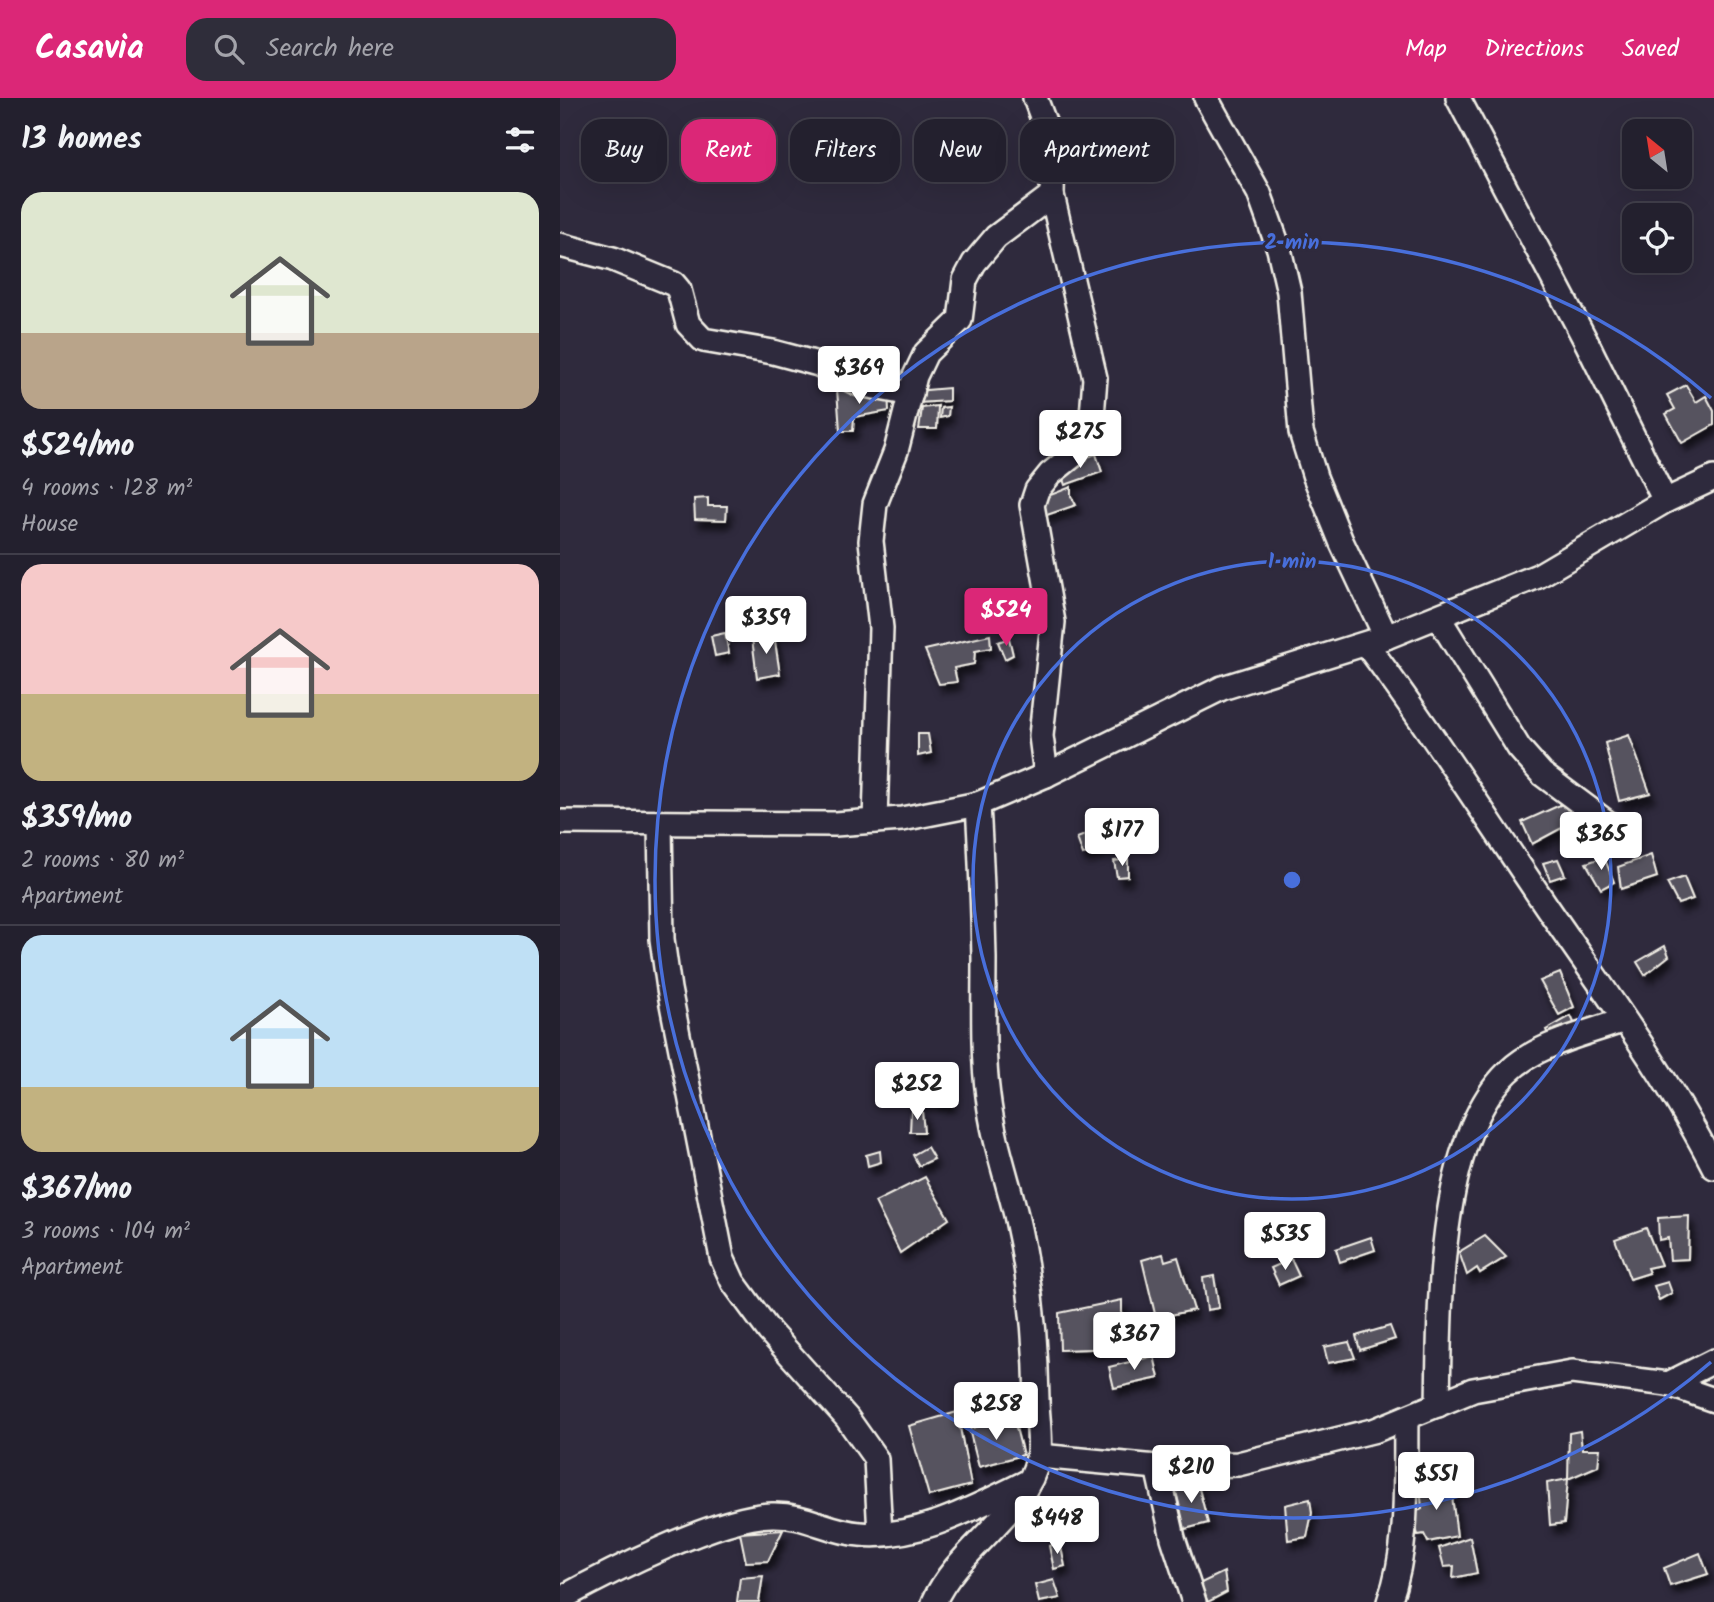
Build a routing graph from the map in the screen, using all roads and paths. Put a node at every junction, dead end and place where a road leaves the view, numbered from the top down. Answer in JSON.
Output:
{"nodes":[{"id":1,"x":1035,"y":98,"type":"edge"},
{"id":2,"x":1206,"y":98,"type":"edge"},
{"id":3,"x":1458,"y":98,"type":"edge"},
{"id":4,"x":1052,"y":195,"type":"junction"},
{"id":5,"x":560,"y":245,"type":"edge"},
{"id":6,"x":911,"y":394,"type":"junction"},
{"id":7,"x":1714,"y":478,"type":"edge"},
{"id":8,"x":1665,"y":500,"type":"junction"},
{"id":9,"x":1439,"y":618,"type":"junction"},
{"id":10,"x":1376,"y":640,"type":"junction"},
{"id":11,"x":1046,"y":775,"type":"junction"},
{"id":12,"x":978,"y":804,"type":"junction"},
{"id":13,"x":876,"y":821,"type":"junction"},
{"id":14,"x":560,"y":822,"type":"edge"},
{"id":15,"x":660,"y":824,"type":"junction"},
{"id":16,"x":1609,"y":824,"type":"dead end"},
{"id":17,"x":1624,"y":1020,"type":"junction"},
{"id":18,"x":1714,"y":1167,"type":"edge"},
{"id":19,"x":1712,"y":1357,"type":"edge"},
{"id":20,"x":1668,"y":1384,"type":"junction"},
{"id":21,"x":1714,"y":1400,"type":"edge"},
{"id":22,"x":1438,"y":1405,"type":"junction"},
{"id":23,"x":1406,"y":1418,"type":"junction"},
{"id":24,"x":1039,"y":1456,"type":"junction"},
{"id":25,"x":1157,"y":1467,"type":"junction"},
{"id":26,"x":1031,"y":1480,"type":"junction"},
{"id":27,"x":880,"y":1534,"type":"junction"},
{"id":28,"x":560,"y":1600,"type":"edge"},
{"id":29,"x":934,"y":1602,"type":"edge"},
{"id":30,"x":1194,"y":1602,"type":"edge"},
{"id":31,"x":1389,"y":1602,"type":"edge"}],
"edges":[{"from":1,"to":4,"type":"street"},
{"from":2,"to":10,"type":"street"},
{"from":3,"to":8,"type":"street"},
{"from":4,"to":6,"type":"street"},
{"from":4,"to":11,"type":"street"},
{"from":5,"to":6,"type":"street"},
{"from":6,"to":13,"type":"street"},
{"from":7,"to":8,"type":"street"},
{"from":8,"to":9,"type":"street"},
{"from":9,"to":10,"type":"street"},
{"from":9,"to":16,"type":"street"},
{"from":10,"to":11,"type":"street"},
{"from":10,"to":17,"type":"street"},
{"from":11,"to":12,"type":"street"},
{"from":12,"to":13,"type":"street"},
{"from":12,"to":24,"type":"street"},
{"from":13,"to":15,"type":"street"},
{"from":14,"to":15,"type":"street"},
{"from":15,"to":27,"type":"street"},
{"from":17,"to":18,"type":"street"},
{"from":17,"to":22,"type":"street"},
{"from":19,"to":20,"type":"street"},
{"from":20,"to":21,"type":"street"},
{"from":20,"to":22,"type":"street"},
{"from":22,"to":23,"type":"street"},
{"from":23,"to":25,"type":"street"},
{"from":23,"to":31,"type":"street"},
{"from":24,"to":25,"type":"street"},
{"from":24,"to":26,"type":"street"},
{"from":25,"to":30,"type":"street"},
{"from":26,"to":27,"type":"street"},
{"from":26,"to":29,"type":"street"},
{"from":27,"to":28,"type":"street"}]}
